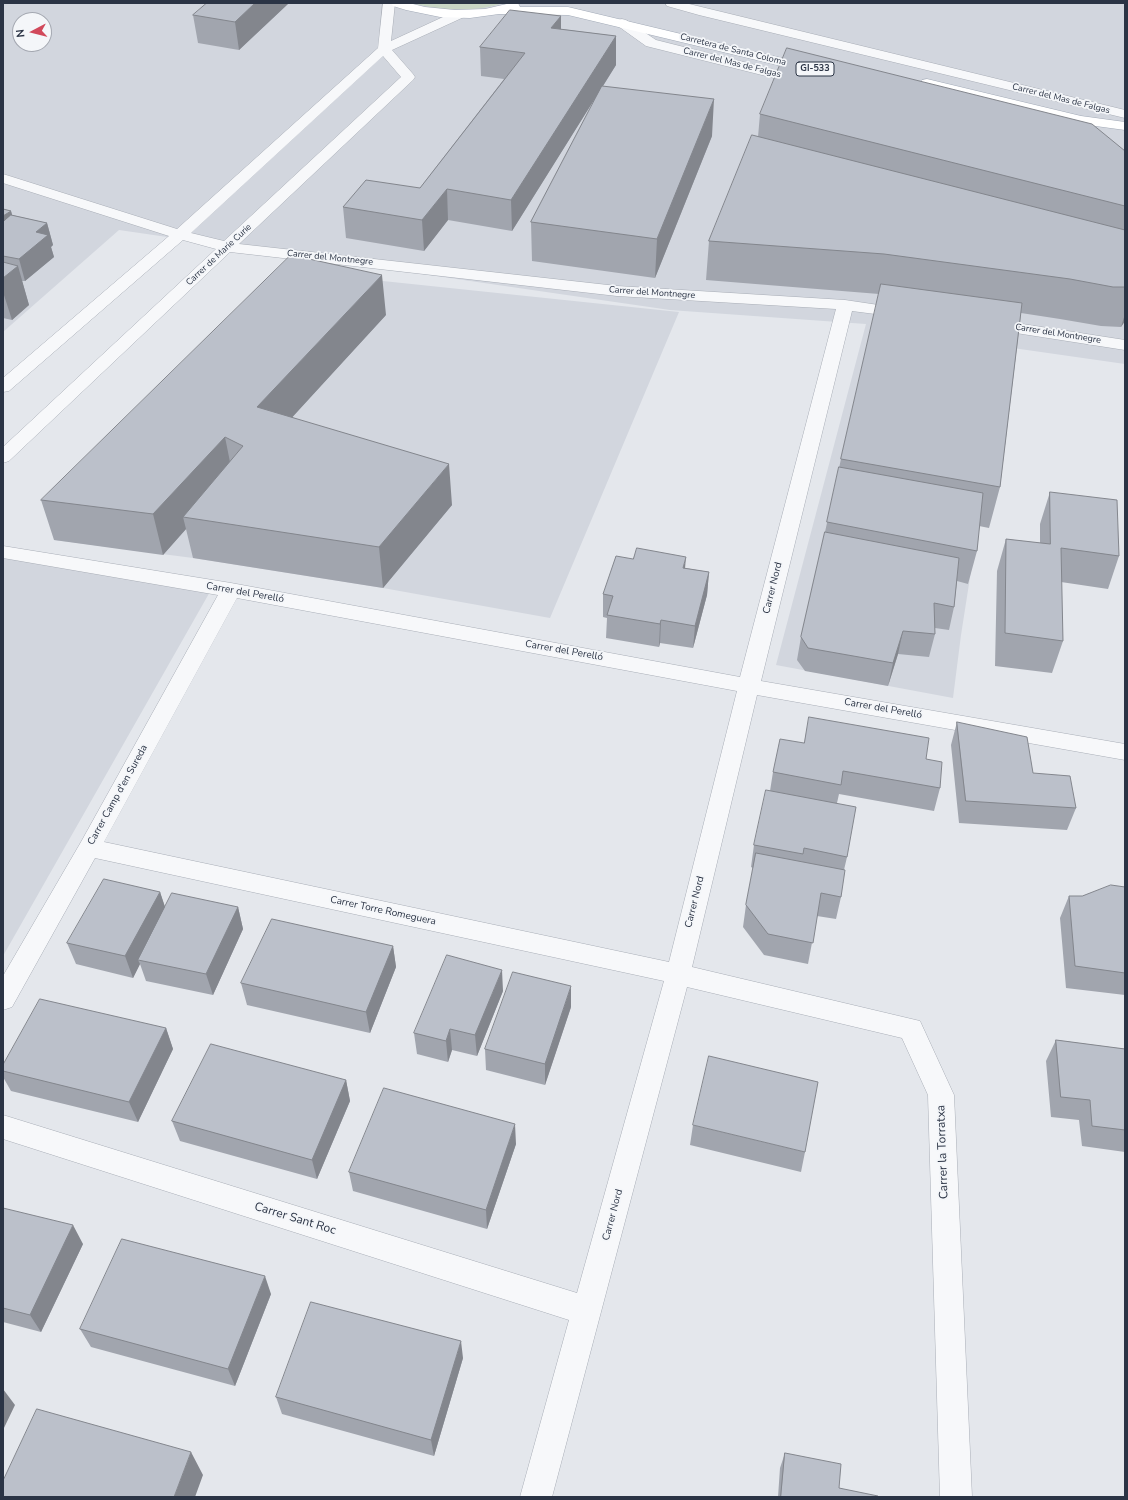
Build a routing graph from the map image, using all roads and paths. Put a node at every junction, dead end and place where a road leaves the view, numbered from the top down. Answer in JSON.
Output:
{"nodes":[{"id":1,"x":389,"y":3,"type":"edge"},
{"id":2,"x":397,"y":3,"type":"edge"},
{"id":3,"x":522,"y":3,"type":"edge"},
{"id":4,"x":671,"y":3,"type":"edge"},
{"id":5,"x":499,"y":10,"type":"junction"},
{"id":6,"x":460,"y":14,"type":"junction"},
{"id":7,"x":622,"y":15,"type":"junction"},
{"id":8,"x":384,"y":49,"type":"junction"},
{"id":9,"x":821,"y":71,"type":"edge"},
{"id":10,"x":911,"y":79,"type":"edge"},
{"id":11,"x":820,"y":85,"type":"edge"},
{"id":12,"x":1125,"y":114,"type":"edge"},
{"id":13,"x":1125,"y":126,"type":"edge"},
{"id":14,"x":3,"y":178,"type":"edge"},
{"id":15,"x":180,"y":235,"type":"junction"},
{"id":16,"x":227,"y":247,"type":"junction"},
{"id":17,"x":845,"y":305,"type":"junction"},
{"id":18,"x":923,"y":315,"type":"edge"},
{"id":19,"x":977,"y":322,"type":"edge"},
{"id":20,"x":1125,"y":346,"type":"edge"},
{"id":21,"x":3,"y":387,"type":"edge"},
{"id":22,"x":3,"y":458,"type":"edge"},
{"id":23,"x":3,"y":552,"type":"edge"},
{"id":24,"x":231,"y":590,"type":"junction"},
{"id":25,"x":748,"y":686,"type":"junction"},
{"id":26,"x":1125,"y":752,"type":"edge"},
{"id":27,"x":89,"y":848,"type":"junction"},
{"id":28,"x":678,"y":974,"type":"junction"},
{"id":29,"x":3,"y":999,"type":"edge"},
{"id":30,"x":3,"y":1127,"type":"edge"},
{"id":31,"x":587,"y":1311,"type":"junction"},
{"id":32,"x":536,"y":1497,"type":"edge"},
{"id":33,"x":956,"y":1497,"type":"edge"}],
"edges":[{"from":1,"to":8,"type":"street"},
{"from":2,"to":6,"type":"main road","number":"GI-533"},
{"from":3,"to":5,"type":"main road","number":"GI-533"},
{"from":4,"to":12,"type":"street","name":"Carrer del Mas de Falgas"},
{"from":5,"to":6,"type":"main road","number":"GI-533"},
{"from":5,"to":7,"type":"main road","name":"Carretera de Santa Coloma","number":"GI-533"},
{"from":6,"to":8,"type":"street"},
{"from":7,"to":9,"type":"main road","name":"Carretera de Santa Coloma","number":"GI-533"},
{"from":7,"to":11,"type":"street","name":"Carrer del Mas de Falgas"},
{"from":8,"to":15,"type":"street"},
{"from":8,"to":16,"type":"street","name":"Carrer de Marie Curie"},
{"from":10,"to":13,"type":"main road"},
{"from":14,"to":15,"type":"street","name":"Carrer del Montnegre"},
{"from":15,"to":16,"type":"street","name":"Carrer del Montnegre"},
{"from":15,"to":21,"type":"street"},
{"from":16,"to":17,"type":"street","name":"Carrer del Montnegre"},
{"from":16,"to":22,"type":"street","name":"Carrer de Marie Curie"},
{"from":17,"to":18,"type":"street","name":"Carrer del Montnegre"},
{"from":17,"to":25,"type":"street","name":"Carrer Nord"},
{"from":19,"to":20,"type":"street","name":"Carrer del Montnegre"},
{"from":23,"to":24,"type":"street","name":"Carrer del Perelló"},
{"from":24,"to":25,"type":"street","name":"Carrer del Perelló"},
{"from":24,"to":27,"type":"street","name":"Carrer Camp d'en Sureda"},
{"from":25,"to":26,"type":"street","name":"Carrer del Perelló"},
{"from":25,"to":28,"type":"street","name":"Carrer Nord"},
{"from":27,"to":28,"type":"street","name":"Carrer Torre Romeguera"},
{"from":27,"to":29,"type":"street","name":"Carrer Camp d'en Sureda"},
{"from":28,"to":31,"type":"street","name":"Carrer Nord"},
{"from":28,"to":33,"type":"street","name":"Carrer la Torratxa"},
{"from":30,"to":31,"type":"street","name":"Carrer Sant Roc"},
{"from":31,"to":32,"type":"street","name":"Carrer Nord"}]}
